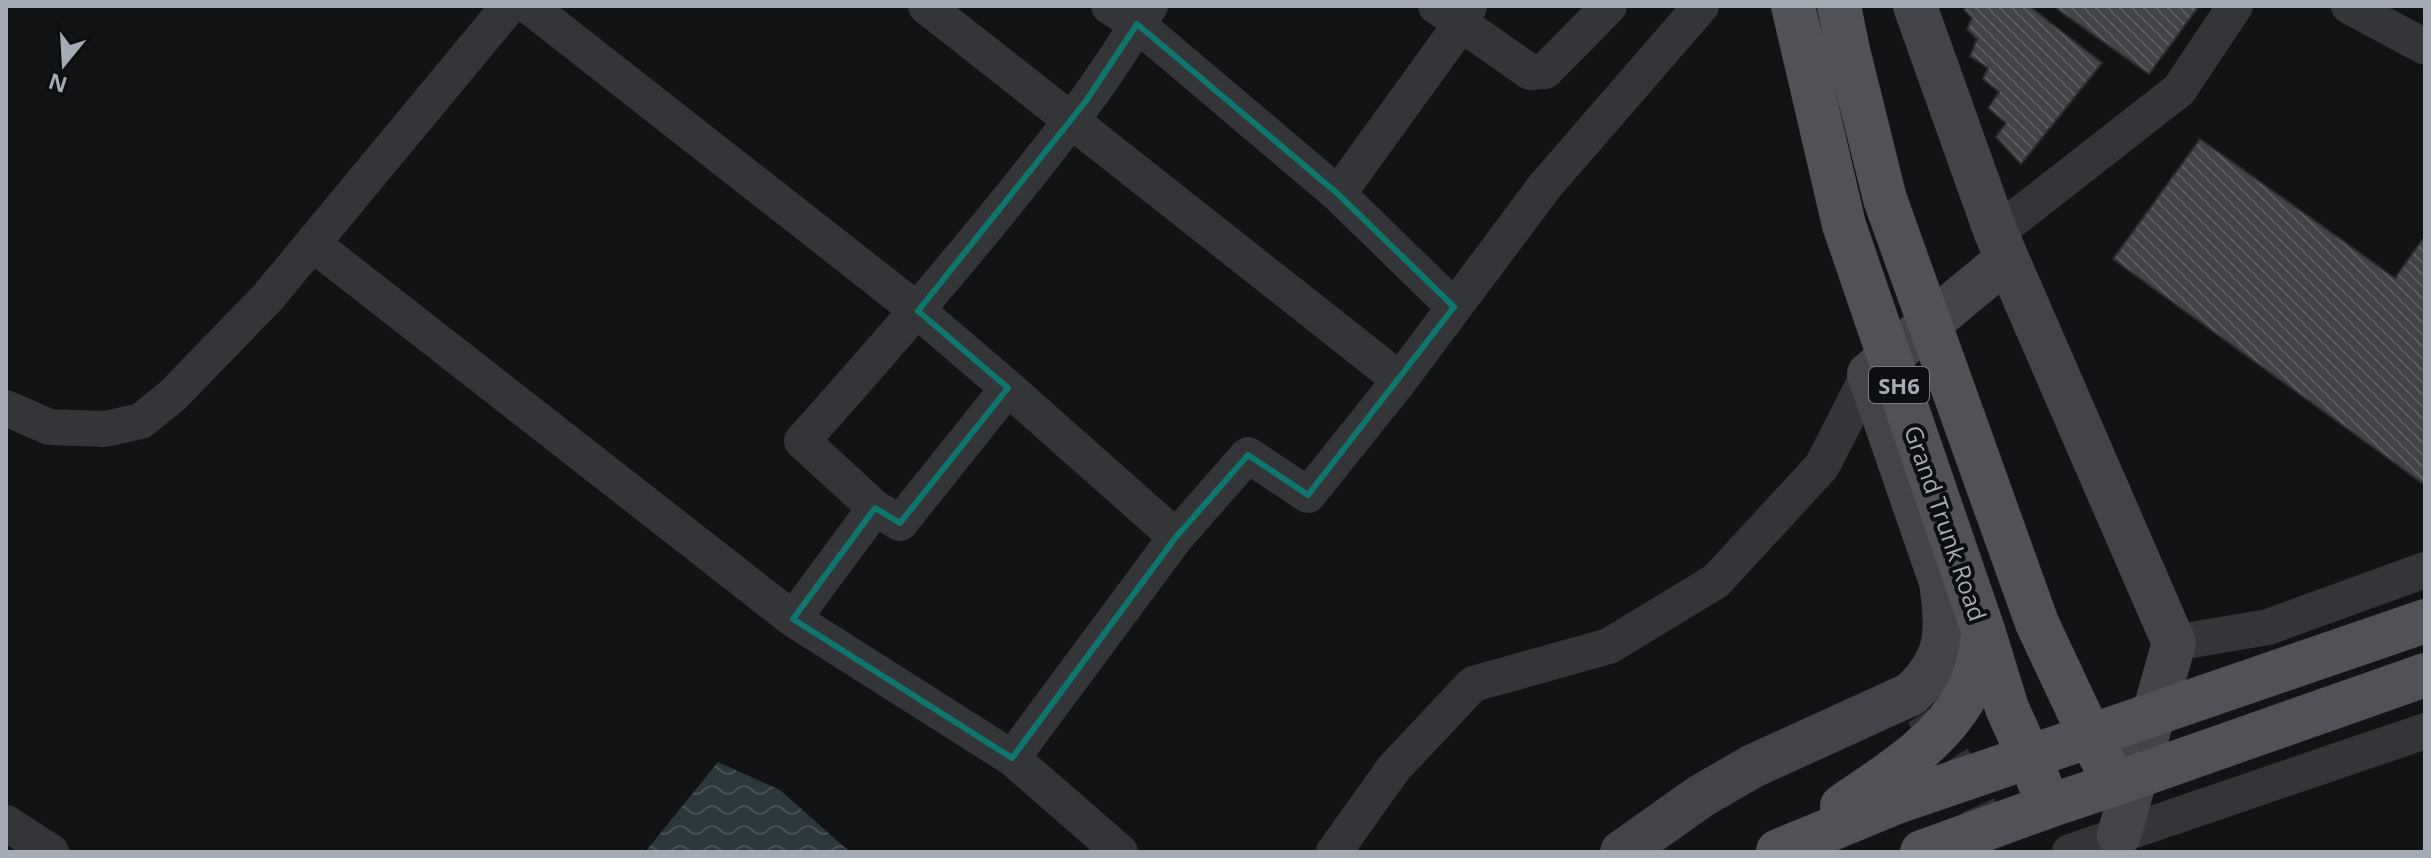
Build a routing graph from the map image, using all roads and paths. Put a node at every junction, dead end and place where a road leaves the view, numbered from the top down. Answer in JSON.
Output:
{"nodes":[{"id":1,"x":509,"y":6,"type":"edge"},
{"id":2,"x":529,"y":6,"type":"edge"},
{"id":3,"x":926,"y":6,"type":"edge"},
{"id":4,"x":1609,"y":6,"type":"edge"},
{"id":5,"x":1701,"y":6,"type":"edge"},
{"id":6,"x":1793,"y":6,"type":"edge"},
{"id":7,"x":1839,"y":6,"type":"edge"},
{"id":8,"x":1915,"y":6,"type":"edge"},
{"id":9,"x":2235,"y":6,"type":"edge"},
{"id":10,"x":2349,"y":6,"type":"edge"},
{"id":11,"x":1132,"y":12,"type":"edge"},
{"id":12,"x":1455,"y":12,"type":"edge"},
{"id":13,"x":2425,"y":47,"type":"edge"},
{"id":14,"x":1071,"y":119,"type":"junction"},
{"id":15,"x":1338,"y":194,"type":"junction"},
{"id":16,"x":313,"y":244,"type":"junction"},
{"id":17,"x":2001,"y":246,"type":"junction"},
{"id":18,"x":1454,"y":307,"type":"junction"},
{"id":19,"x":918,"y":311,"type":"junction"},
{"id":20,"x":1869,"y":374,"type":"junction"},
{"id":21,"x":1400,"y":380,"type":"junction"},
{"id":22,"x":1008,"y":388,"type":"junction"},
{"id":23,"x":6,"y":408,"type":"edge"},
{"id":24,"x":875,"y":508,"type":"junction"},
{"id":25,"x":1176,"y":537,"type":"junction"},
{"id":26,"x":2425,"y":570,"type":"edge"},
{"id":27,"x":793,"y":619,"type":"junction"},
{"id":28,"x":2425,"y":621,"type":"edge"},
{"id":29,"x":1984,"y":633,"type":"junction"},
{"id":30,"x":2174,"y":643,"type":"junction"},
{"id":31,"x":2425,"y":675,"type":"edge"},
{"id":32,"x":2425,"y":731,"type":"edge"},
{"id":33,"x":2090,"y":736,"type":"junction"},
{"id":34,"x":2029,"y":757,"type":"junction"},
{"id":35,"x":1012,"y":758,"type":"junction"},
{"id":36,"x":2115,"y":784,"type":"junction"},
{"id":37,"x":2049,"y":806,"type":"junction"},
{"id":38,"x":6,"y":823,"type":"edge"},
{"id":39,"x":2119,"y":835,"type":"junction"},
{"id":40,"x":1777,"y":851,"type":"edge"},
{"id":41,"x":51,"y":852,"type":"edge"},
{"id":42,"x":1120,"y":852,"type":"edge"},
{"id":43,"x":1334,"y":852,"type":"edge"},
{"id":44,"x":1622,"y":852,"type":"edge"},
{"id":45,"x":1922,"y":852,"type":"edge"},
{"id":46,"x":2070,"y":852,"type":"edge"}],
"edges":[{"from":1,"to":16,"type":"street"},
{"from":2,"to":19,"type":"street"},
{"from":3,"to":14,"type":"street"},
{"from":4,"to":12,"type":"street"},
{"from":5,"to":18,"type":"street"},
{"from":6,"to":29,"type":"main road","name":"Grand Trunk Road","number":"SH6","bridge":true},
{"from":7,"to":33,"type":"main road","number":"SH6","bridge":true},
{"from":8,"to":17,"type":"street"},
{"from":9,"to":17,"type":"street"},
{"from":10,"to":13,"type":"street"},
{"from":11,"to":14,"type":"street"},
{"from":11,"to":15,"type":"street"},
{"from":12,"to":15,"type":"street"},
{"from":14,"to":19,"type":"street"},
{"from":14,"to":21,"type":"street"},
{"from":15,"to":18,"type":"street"},
{"from":16,"to":23,"type":"street"},
{"from":16,"to":27,"type":"street"},
{"from":17,"to":20,"type":"street"},
{"from":17,"to":30,"type":"street"},
{"from":18,"to":21,"type":"street"},
{"from":19,"to":22,"type":"street"},
{"from":19,"to":24,"type":"street"},
{"from":20,"to":43,"type":"street"},
{"from":20,"to":44,"type":"street"},
{"from":21,"to":25,"type":"street"},
{"from":22,"to":24,"type":"street"},
{"from":22,"to":25,"type":"street"},
{"from":24,"to":27,"type":"street"},
{"from":25,"to":35,"type":"street"},
{"from":26,"to":30,"type":"street"},
{"from":27,"to":35,"type":"street"},
{"from":28,"to":33,"type":"main road","bridge":true},
{"from":29,"to":34,"type":"main road","name":"Grand Trunk Road","number":"SH6","bridge":true},
{"from":29,"to":40,"type":"main road","bridge":true},
{"from":30,"to":39,"type":"street"},
{"from":31,"to":36,"type":"main road","bridge":true},
{"from":32,"to":39,"type":"street"},
{"from":33,"to":34,"type":"main road"},
{"from":33,"to":36,"type":"main road","number":"SH6"},
{"from":34,"to":37,"type":"main road","name":"Grand Trunk Road"},
{"from":34,"to":40,"type":"main road","bridge":true},
{"from":35,"to":42,"type":"street"},
{"from":36,"to":37,"type":"main road"},
{"from":37,"to":45,"type":"main road","bridge":true},
{"from":38,"to":41,"type":"street"},
{"from":39,"to":46,"type":"street"}]}
